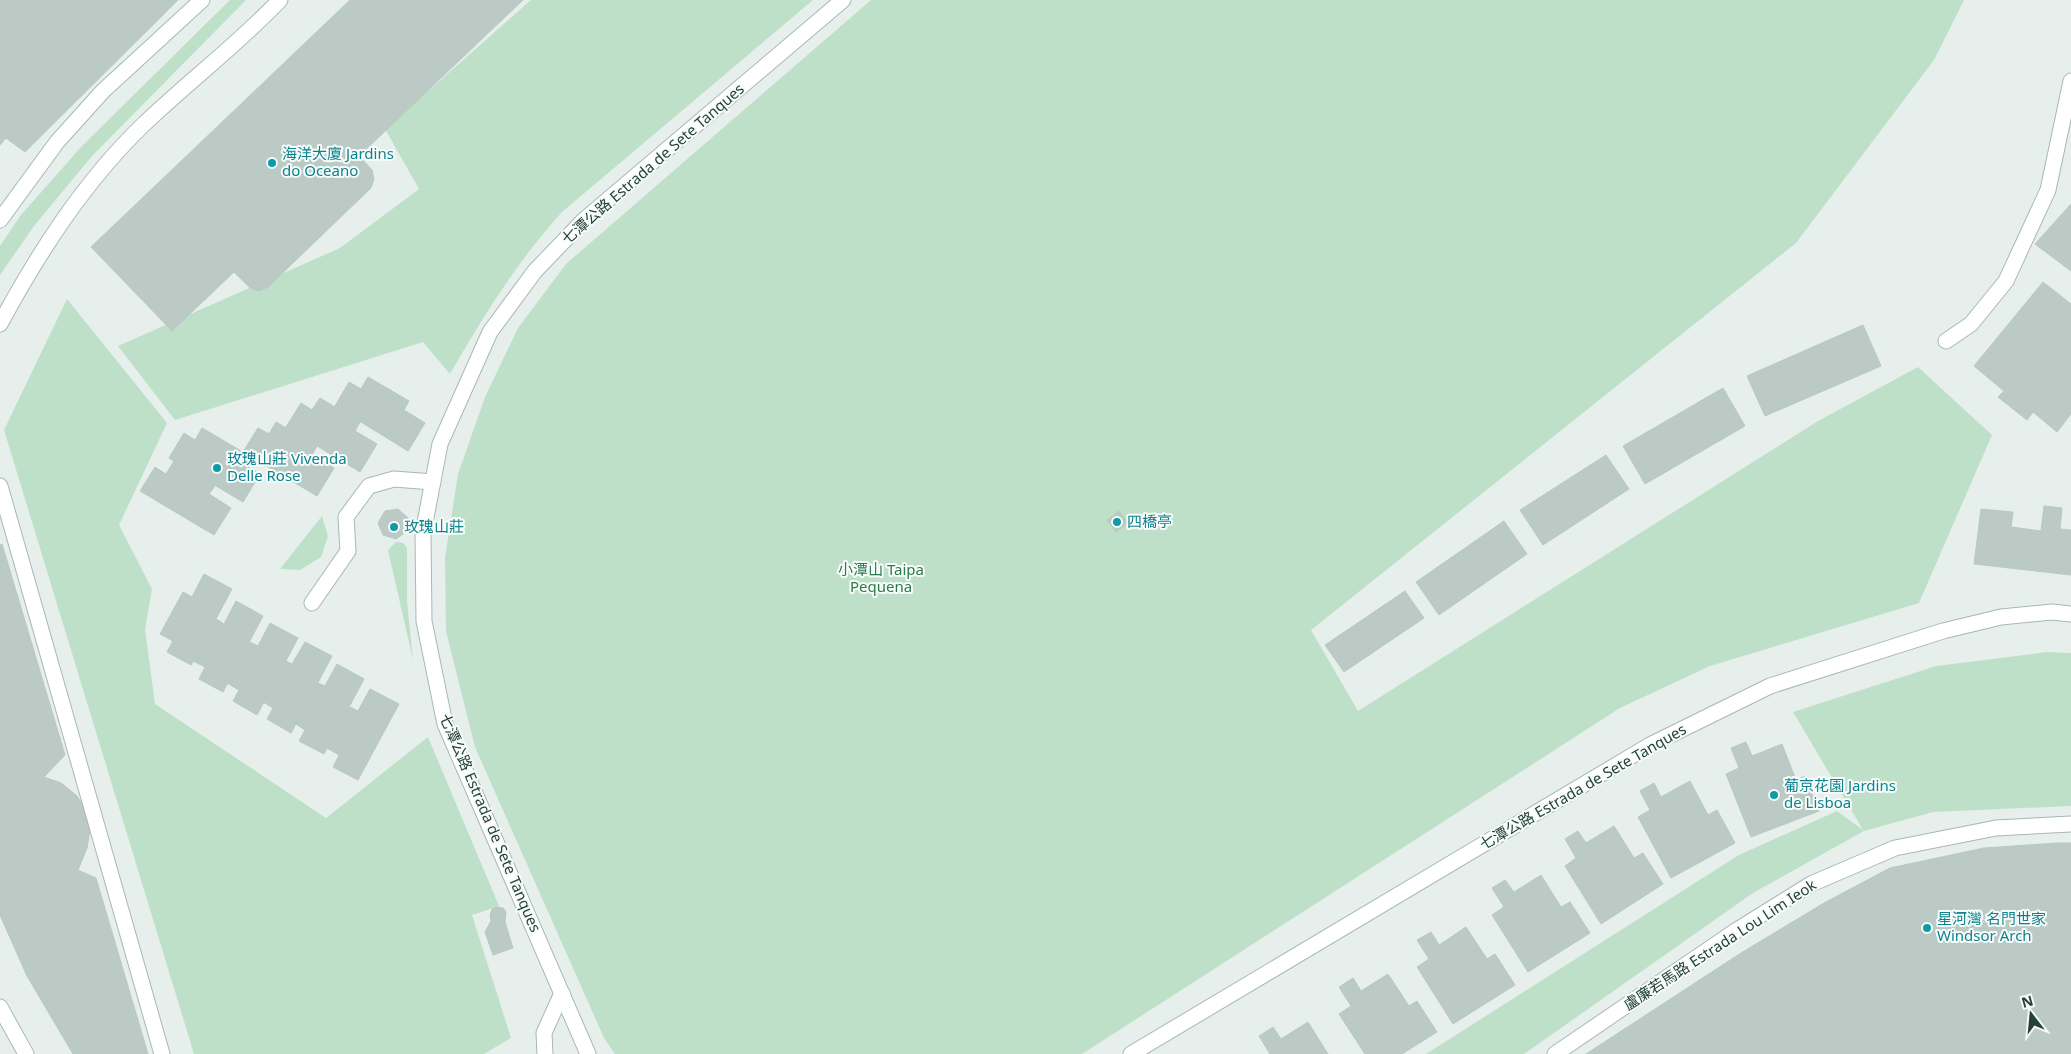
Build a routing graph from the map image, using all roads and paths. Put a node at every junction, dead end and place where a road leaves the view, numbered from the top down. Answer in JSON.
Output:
{"nodes":[{"id":1,"x":202,"y":0,"type":"edge"},
{"id":2,"x":280,"y":0,"type":"edge"},
{"id":3,"x":843,"y":0,"type":"edge"},
{"id":4,"x":2071,"y":81,"type":"edge"},
{"id":5,"x":0,"y":220,"type":"edge"},
{"id":6,"x":0,"y":324,"type":"edge"},
{"id":7,"x":1946,"y":341,"type":"dead end"},
{"id":8,"x":433,"y":482,"type":"junction"},
{"id":9,"x":0,"y":486,"type":"edge"},
{"id":10,"x":312,"y":603,"type":"dead end"},
{"id":11,"x":2071,"y":614,"type":"edge"},
{"id":12,"x":2071,"y":824,"type":"edge"},
{"id":13,"x":562,"y":993,"type":"junction"},
{"id":14,"x":0,"y":1007,"type":"edge"},
{"id":15,"x":26,"y":1054,"type":"edge"},
{"id":16,"x":162,"y":1054,"type":"edge"},
{"id":17,"x":545,"y":1054,"type":"edge"},
{"id":18,"x":588,"y":1054,"type":"edge"},
{"id":19,"x":1131,"y":1054,"type":"edge"},
{"id":20,"x":1555,"y":1054,"type":"edge"}],
"edges":[{"from":1,"to":5,"type":"street"},
{"from":2,"to":6,"type":"street"},
{"from":3,"to":8,"type":"street","name":"七潭公路 Estrada de Sete Tanques"},
{"from":4,"to":7,"type":"street"},
{"from":8,"to":10,"type":"street"},
{"from":8,"to":13,"type":"street","name":"七潭公路 Estrada de Sete Tanques"},
{"from":9,"to":16,"type":"street"},
{"from":11,"to":19,"type":"street","name":"七潭公路 Estrada de Sete Tanques"},
{"from":12,"to":20,"type":"street","name":"盧廉若馬路 Estrada Lou Lim Ieok"},
{"from":13,"to":17,"type":"street"},
{"from":13,"to":18,"type":"street","name":"七潭公路 Estrada de Sete Tanques"},
{"from":14,"to":15,"type":"street"}]}
